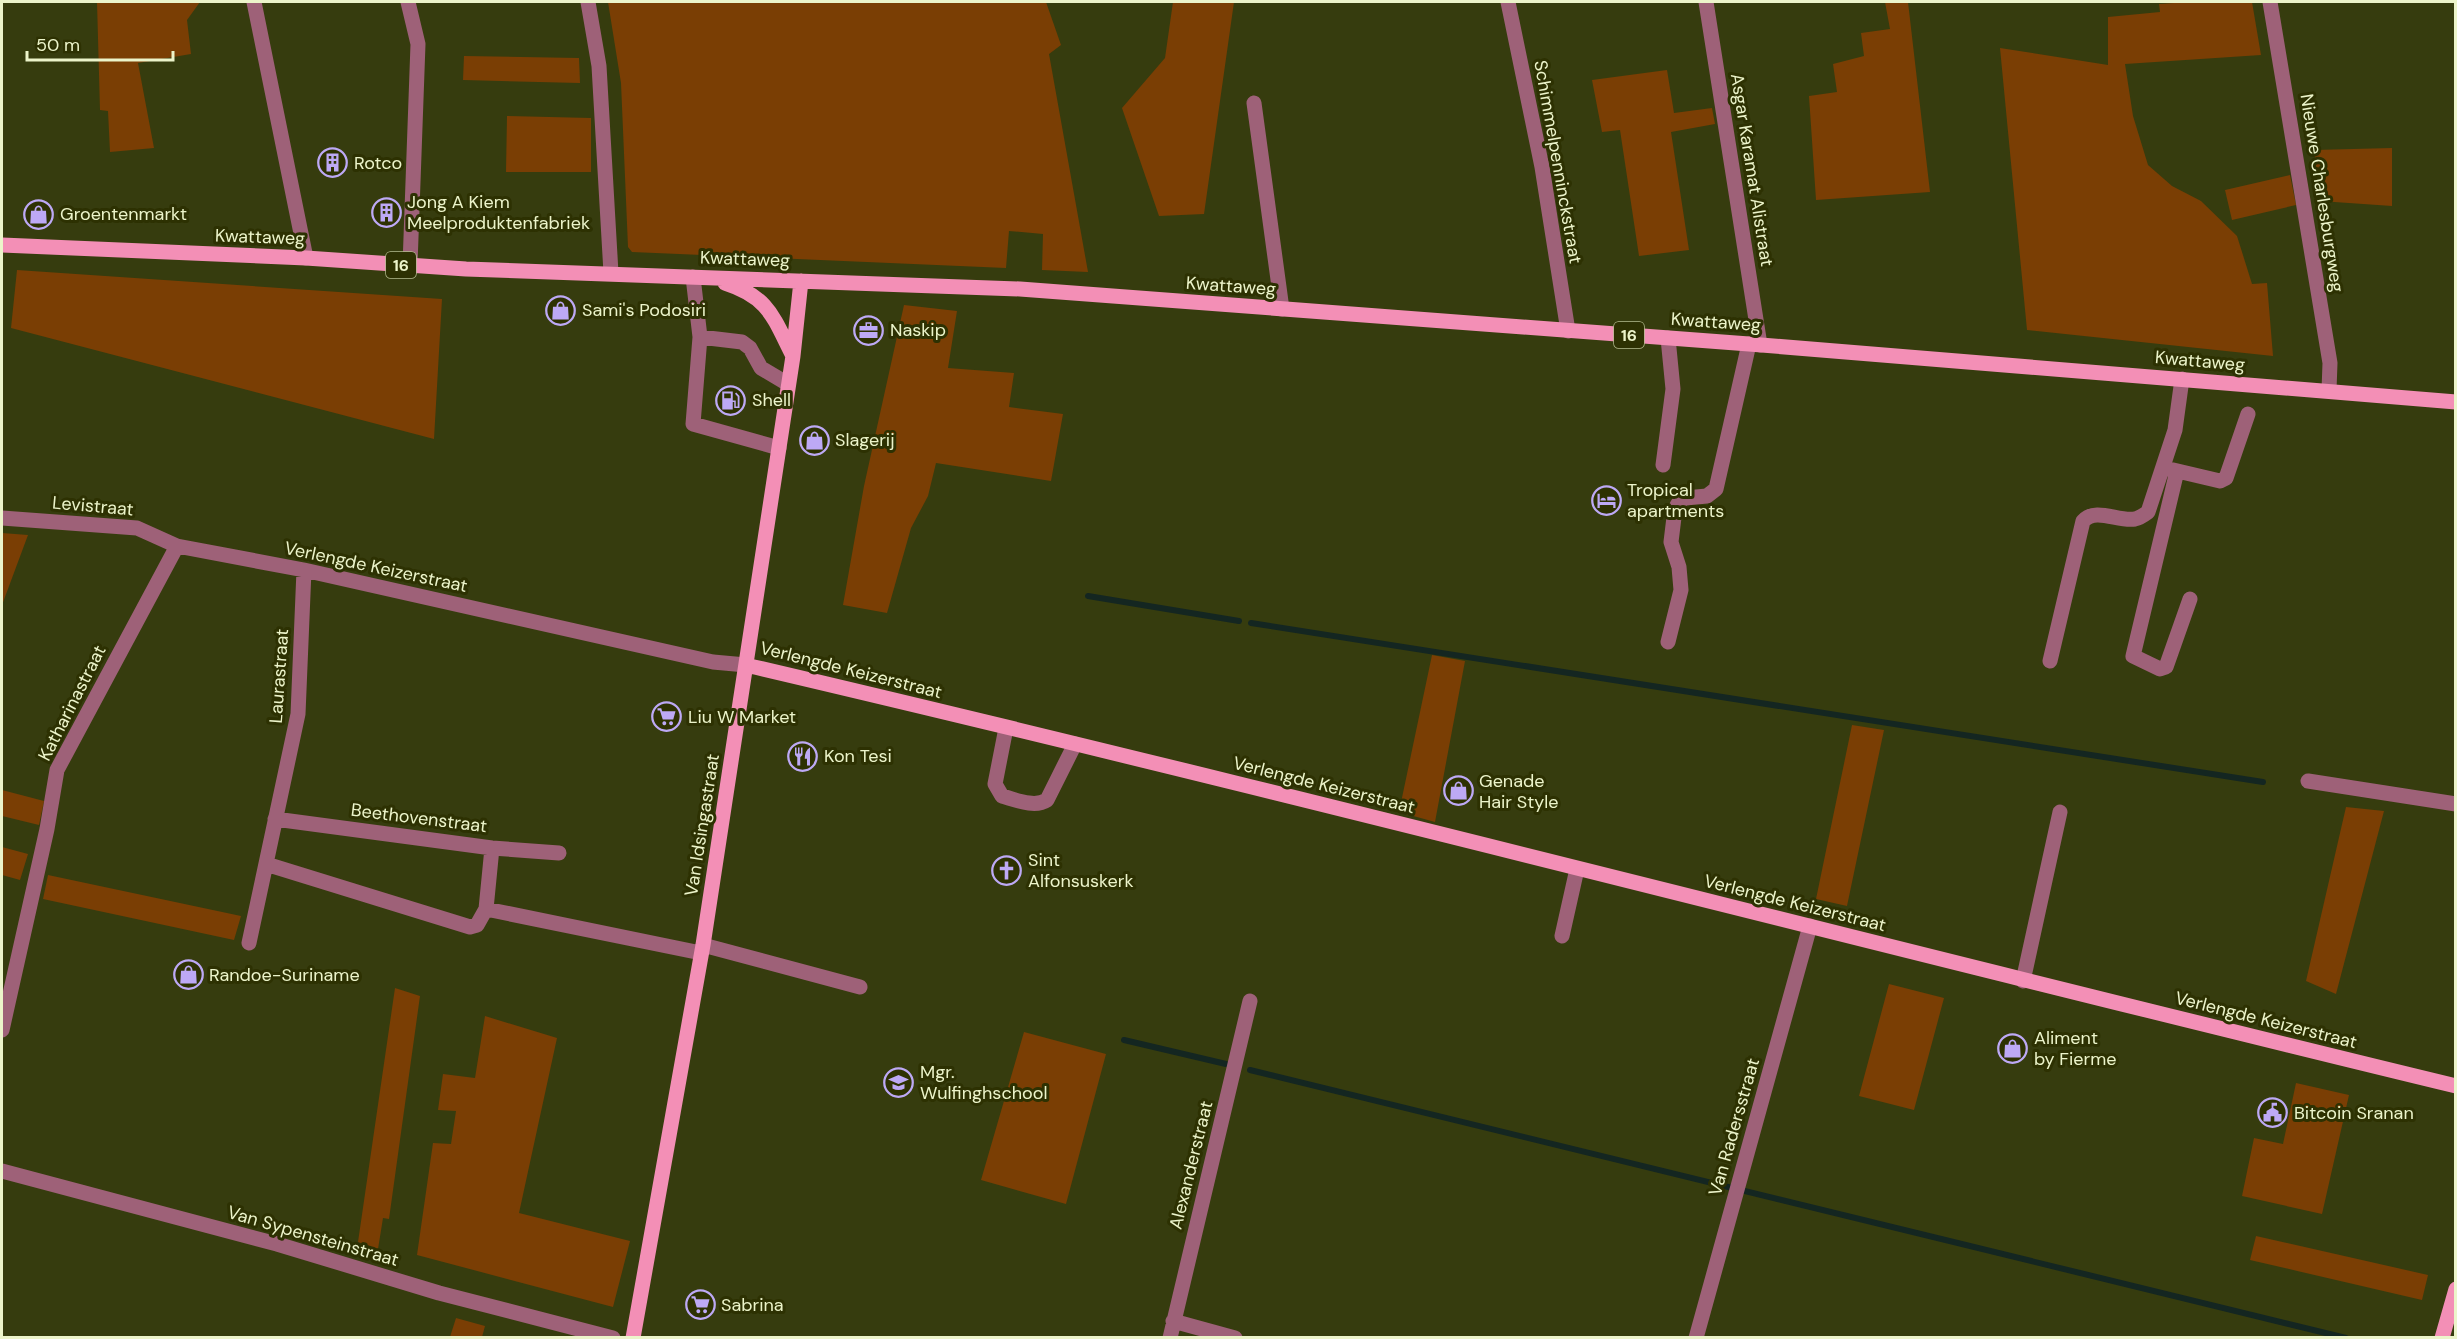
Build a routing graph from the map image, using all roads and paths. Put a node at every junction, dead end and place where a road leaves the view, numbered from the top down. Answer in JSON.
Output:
{"nodes":[{"id":1,"x":254,"y":2,"type":"edge"},
{"id":2,"x":408,"y":2,"type":"edge"},
{"id":3,"x":588,"y":2,"type":"edge"},
{"id":4,"x":1508,"y":2,"type":"edge"},
{"id":5,"x":1706,"y":2,"type":"edge"},
{"id":6,"x":2270,"y":2,"type":"edge"},
{"id":7,"x":1254,"y":103,"type":"dead end"},
{"id":8,"x":2,"y":245,"type":"edge"},
{"id":9,"x":306,"y":258,"type":"junction"},
{"id":10,"x":410,"y":265,"type":"junction"},
{"id":11,"x":610,"y":273,"type":"junction"},
{"id":12,"x":699,"y":277,"type":"junction"},
{"id":13,"x":801,"y":281,"type":"junction"},
{"id":14,"x":1282,"y":309,"type":"junction"},
{"id":15,"x":1569,"y":331,"type":"junction"},
{"id":16,"x":700,"y":337,"type":"junction"},
{"id":17,"x":1668,"y":338,"type":"junction"},
{"id":18,"x":1755,"y":344,"type":"junction"},
{"id":19,"x":793,"y":356,"type":"junction"},
{"id":20,"x":2182,"y":379,"type":"junction"},
{"id":21,"x":788,"y":384,"type":"junction"},
{"id":22,"x":2329,"y":390,"type":"junction"},
{"id":23,"x":2456,"y":402,"type":"edge"},
{"id":24,"x":2248,"y":414,"type":"dead end"},
{"id":25,"x":779,"y":448,"type":"junction"},
{"id":26,"x":1663,"y":465,"type":"dead end"},
{"id":27,"x":2170,"y":469,"type":"junction"},
{"id":28,"x":2,"y":518,"type":"edge"},
{"id":29,"x":177,"y":546,"type":"junction"},
{"id":30,"x":304,"y":570,"type":"junction"},
{"id":31,"x":2190,"y":599,"type":"dead end"},
{"id":32,"x":1668,"y":642,"type":"dead end"},
{"id":33,"x":2050,"y":661,"type":"dead end"},
{"id":34,"x":746,"y":665,"type":"junction"},
{"id":35,"x":1006,"y":728,"type":"junction"},
{"id":36,"x":1075,"y":744,"type":"junction"},
{"id":37,"x":2308,"y":781,"type":"dead end"},
{"id":38,"x":2456,"y":804,"type":"edge"},
{"id":39,"x":2060,"y":812,"type":"dead end"},
{"id":40,"x":275,"y":819,"type":"junction"},
{"id":41,"x":492,"y":848,"type":"junction"},
{"id":42,"x":559,"y":853,"type":"dead end"},
{"id":43,"x":266,"y":864,"type":"junction"},
{"id":44,"x":1577,"y":869,"type":"junction"},
{"id":45,"x":486,"y":909,"type":"junction"},
{"id":46,"x":1810,"y":926,"type":"junction"},
{"id":47,"x":1562,"y":936,"type":"dead end"},
{"id":48,"x":249,"y":943,"type":"dead end"},
{"id":49,"x":702,"y":949,"type":"junction"},
{"id":50,"x":2023,"y":981,"type":"junction"},
{"id":51,"x":860,"y":987,"type":"dead end"},
{"id":52,"x":1250,"y":1001,"type":"dead end"},
{"id":53,"x":2,"y":1030,"type":"edge"},
{"id":54,"x":2456,"y":1086,"type":"edge"},
{"id":55,"x":2,"y":1171,"type":"edge"},
{"id":56,"x":2456,"y":1289,"type":"edge"},
{"id":57,"x":1173,"y":1321,"type":"junction"},
{"id":58,"x":613,"y":1338,"type":"edge"},
{"id":59,"x":633,"y":1338,"type":"edge"},
{"id":60,"x":1170,"y":1338,"type":"edge"},
{"id":61,"x":1235,"y":1338,"type":"edge"},
{"id":62,"x":1696,"y":1338,"type":"edge"},
{"id":63,"x":2442,"y":1338,"type":"edge"}],
"edges":[{"from":1,"to":9,"type":"street"},
{"from":2,"to":10,"type":"street"},
{"from":3,"to":11,"type":"street"},
{"from":4,"to":15,"type":"street","name":"Schimmelpenninckstraat"},
{"from":5,"to":18,"type":"street","name":"Asgar Karamat Alistraat"},
{"from":6,"to":22,"type":"street","name":"Nieuwe Charlesburgweg"},
{"from":7,"to":14,"type":"street"},
{"from":8,"to":9,"type":"main road","name":"Kwattaweg","number":"16"},
{"from":9,"to":10,"type":"main road","name":"Kwattaweg","number":"16"},
{"from":10,"to":11,"type":"main road","name":"Kwattaweg","number":"16"},
{"from":11,"to":12,"type":"main road","name":"Kwattaweg","number":"16"},
{"from":12,"to":13,"type":"main road","name":"Kwattaweg","number":"16"},
{"from":12,"to":16,"type":"street"},
{"from":12,"to":19,"type":"main road"},
{"from":13,"to":14,"type":"main road","name":"Kwattaweg","number":"16"},
{"from":13,"to":19,"type":"main road","name":"Van Idsingastraat"},
{"from":14,"to":15,"type":"main road","name":"Kwattaweg","number":"16"},
{"from":15,"to":17,"type":"main road","name":"Kwattaweg","number":"16"},
{"from":16,"to":21,"type":"street"},
{"from":16,"to":25,"type":"street"},
{"from":17,"to":18,"type":"main road","name":"Kwattaweg","number":"16"},
{"from":17,"to":26,"type":"street"},
{"from":18,"to":20,"type":"main road","name":"Kwattaweg","number":"16"},
{"from":18,"to":32,"type":"street"},
{"from":19,"to":21,"type":"main road","name":"Van Idsingastraat"},
{"from":20,"to":22,"type":"main road","name":"Kwattaweg","number":"16"},
{"from":20,"to":27,"type":"street"},
{"from":21,"to":25,"type":"main road","name":"Van Idsingastraat"},
{"from":22,"to":23,"type":"main road","name":"Kwattaweg","number":"16"},
{"from":24,"to":27,"type":"street"},
{"from":25,"to":34,"type":"main road","name":"Van Idsingastraat"},
{"from":27,"to":31,"type":"street"},
{"from":27,"to":33,"type":"street"},
{"from":28,"to":29,"type":"street","name":"Levistraat"},
{"from":29,"to":30,"type":"street","name":"Verlengde Keizerstraat"},
{"from":29,"to":53,"type":"street","name":"Katharinastraat"},
{"from":30,"to":34,"type":"street","name":"Verlengde Keizerstraat"},
{"from":30,"to":40,"type":"street","name":"Laurastraat"},
{"from":34,"to":35,"type":"main road","name":"Verlengde Keizerstraat"},
{"from":34,"to":49,"type":"main road","name":"Van Idsingastraat"},
{"from":35,"to":36,"type":"main road","name":"Verlengde Keizerstraat"},
{"from":35,"to":36,"type":"street"},
{"from":36,"to":44,"type":"main road","name":"Verlengde Keizerstraat"},
{"from":37,"to":38,"type":"street"},
{"from":39,"to":50,"type":"street"},
{"from":40,"to":41,"type":"street","name":"Beethovenstraat"},
{"from":40,"to":43,"type":"street","name":"Laurastraat"},
{"from":41,"to":42,"type":"street","name":"Beethovenstraat"},
{"from":41,"to":45,"type":"street"},
{"from":43,"to":45,"type":"street"},
{"from":43,"to":48,"type":"street","name":"Laurastraat"},
{"from":44,"to":46,"type":"main road","name":"Verlengde Keizerstraat"},
{"from":44,"to":47,"type":"street"},
{"from":45,"to":49,"type":"street"},
{"from":46,"to":50,"type":"main road","name":"Verlengde Keizerstraat"},
{"from":46,"to":62,"type":"street","name":"Van Radersstraat"},
{"from":49,"to":51,"type":"street"},
{"from":49,"to":59,"type":"main road","name":"Van Idsingastraat"},
{"from":50,"to":54,"type":"main road","name":"Verlengde Keizerstraat"},
{"from":52,"to":57,"type":"street","name":"Alexanderstraat"},
{"from":55,"to":58,"type":"street","name":"Van Sypensteinstraat"},
{"from":56,"to":63,"type":"main road"},
{"from":57,"to":60,"type":"street","name":"Alexanderstraat"},
{"from":57,"to":61,"type":"street"}]}
